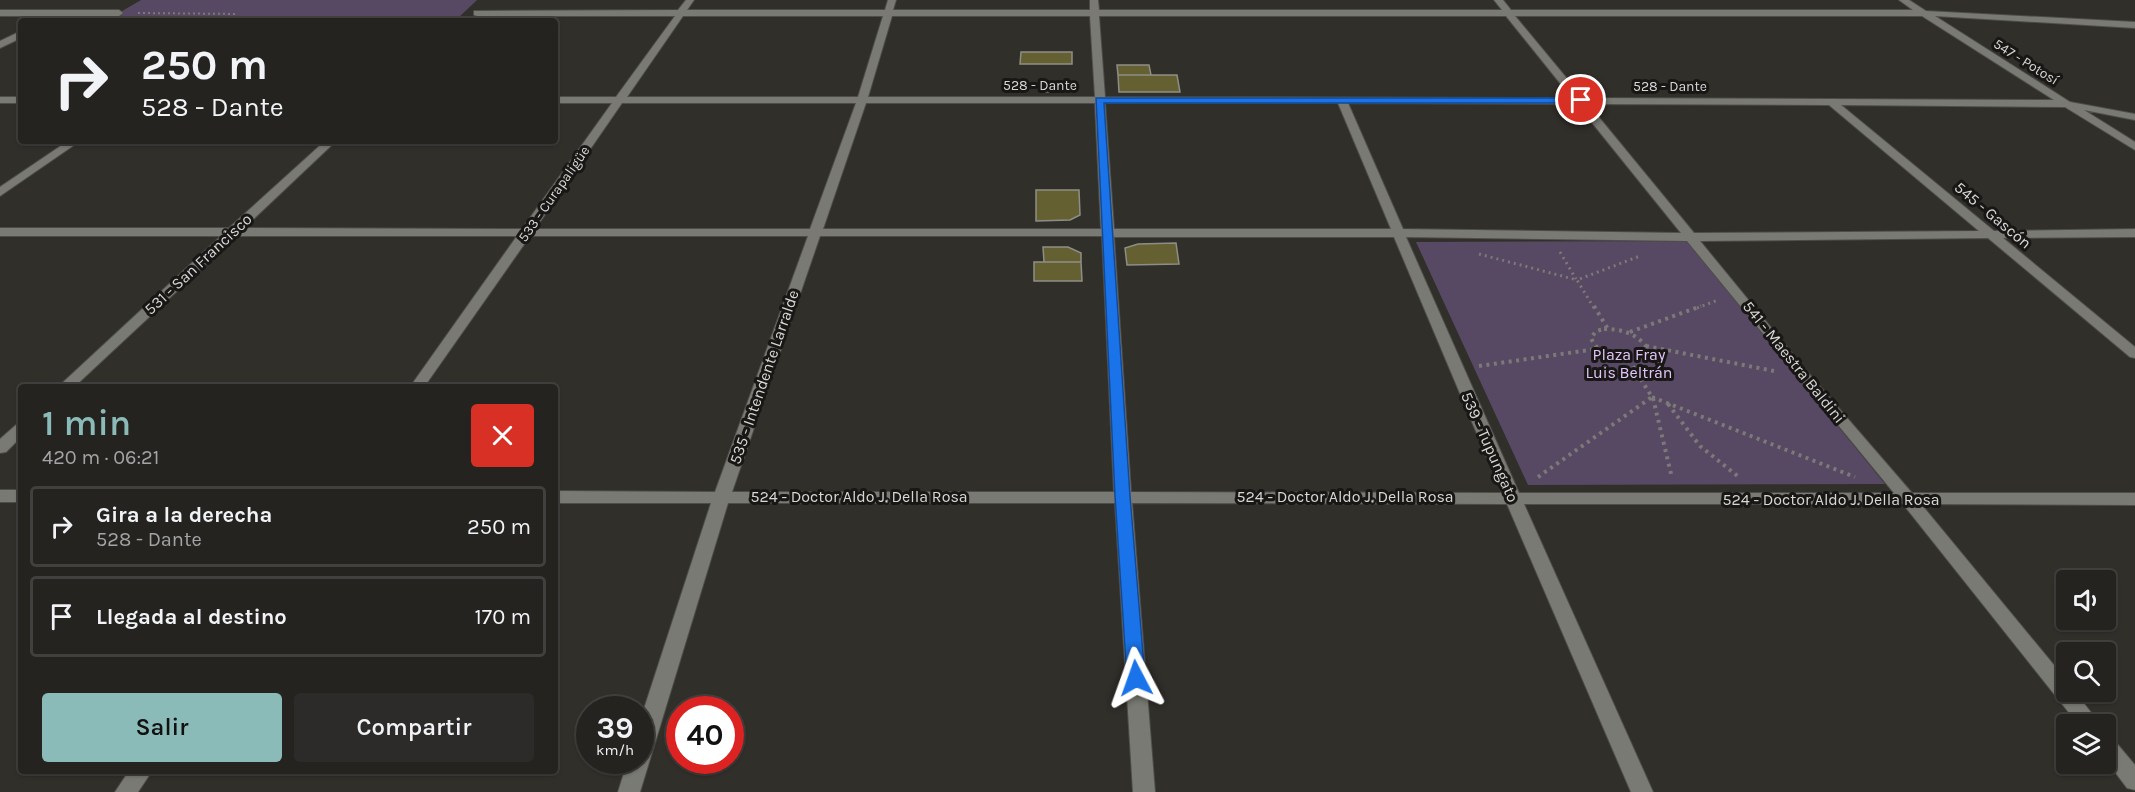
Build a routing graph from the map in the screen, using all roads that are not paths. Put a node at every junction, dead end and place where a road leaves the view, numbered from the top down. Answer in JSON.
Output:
{"nodes":[{"id":1,"x":690,"y":0,"type":"edge"},
{"id":2,"x":1094,"y":0,"type":"edge"},
{"id":3,"x":1498,"y":0,"type":"edge"},
{"id":4,"x":1903,"y":0,"type":"edge"},
{"id":5,"x":77,"y":4,"type":"dead end"},
{"id":6,"x":890,"y":6,"type":"edge"},
{"id":7,"x":477,"y":12,"type":"dead end"},
{"id":8,"x":1094,"y":12,"type":"junction"},
{"id":9,"x":0,"y":13,"type":"edge"},
{"id":10,"x":61,"y":13,"type":"junction"},
{"id":11,"x":119,"y":13,"type":"road end"},
{"id":12,"x":681,"y":13,"type":"junction"},
{"id":13,"x":1509,"y":13,"type":"junction"},
{"id":14,"x":1923,"y":13,"type":"junction"},
{"id":15,"x":52,"y":18,"type":"edge"},
{"id":16,"x":2135,"y":25,"type":"edge"},
{"id":17,"x":18,"y":36,"type":"edge"},
{"id":18,"x":0,"y":45,"type":"edge"},
{"id":19,"x":0,"y":100,"type":"edge"},
{"id":20,"x":18,"y":100,"type":"edge"},
{"id":21,"x":558,"y":100,"type":"edge"},
{"id":22,"x":620,"y":100,"type":"junction"},
{"id":23,"x":862,"y":100,"type":"junction"},
{"id":24,"x":1100,"y":100,"type":"junction"},
{"id":25,"x":1342,"y":100,"type":"junction"},
{"id":26,"x":1581,"y":100,"type":"junction"},
{"id":27,"x":1831,"y":102,"type":"junction"},
{"id":28,"x":2067,"y":104,"type":"junction"},
{"id":29,"x":2135,"y":117,"type":"edge"},
{"id":30,"x":71,"y":144,"type":"edge"},
{"id":31,"x":328,"y":144,"type":"edge"},
{"id":32,"x":2135,"y":147,"type":"edge"},
{"id":33,"x":0,"y":192,"type":"edge"},
{"id":34,"x":0,"y":232,"type":"edge"},
{"id":35,"x":527,"y":232,"type":"junction"},
{"id":36,"x":231,"y":233,"type":"junction"},
{"id":37,"x":815,"y":233,"type":"junction"},
{"id":38,"x":1107,"y":233,"type":"junction"},
{"id":39,"x":1398,"y":233,"type":"junction"},
{"id":40,"x":2135,"y":233,"type":"edge"},
{"id":41,"x":1990,"y":234,"type":"junction"},
{"id":42,"x":1692,"y":237,"type":"junction"},
{"id":43,"x":2135,"y":354,"type":"edge"},
{"id":44,"x":68,"y":384,"type":"edge"},
{"id":45,"x":419,"y":384,"type":"edge"},
{"id":46,"x":18,"y":431,"type":"edge"},
{"id":47,"x":0,"y":448,"type":"edge"},
{"id":48,"x":0,"y":496,"type":"edge"},
{"id":49,"x":18,"y":496,"type":"edge"},
{"id":50,"x":722,"y":496,"type":"junction"},
{"id":51,"x":1123,"y":496,"type":"junction"},
{"id":52,"x":1511,"y":496,"type":"junction"},
{"id":53,"x":558,"y":497,"type":"edge"},
{"id":54,"x":1907,"y":498,"type":"junction"},
{"id":55,"x":2135,"y":499,"type":"edge"},
{"id":56,"x":654,"y":711,"type":"edge"},
{"id":57,"x":2082,"y":714,"type":"edge"},
{"id":58,"x":2116,"y":757,"type":"edge"},
{"id":59,"x":139,"y":774,"type":"edge"},
{"id":60,"x":635,"y":774,"type":"edge"},
{"id":61,"x":2135,"y":781,"type":"edge"},
{"id":62,"x":126,"y":792,"type":"edge"},
{"id":63,"x":629,"y":792,"type":"edge"},
{"id":64,"x":1144,"y":792,"type":"edge"},
{"id":65,"x":1642,"y":792,"type":"edge"}],
"edges":[{"from":1,"to":12,"type":"street","name":"533 - Curapaligüe"},
{"from":2,"to":8,"type":"street"},
{"from":3,"to":13,"type":"street","name":"541 - Maestra Baldini"},
{"from":4,"to":14,"type":"street","name":"547 - Potosí"},
{"from":5,"to":10,"type":"street"},
{"from":6,"to":8,"type":"street"},
{"from":6,"to":12,"type":"street"},
{"from":6,"to":23,"type":"street","name":"535 - Intendente Larralde"},
{"from":7,"to":12,"type":"street"},
{"from":8,"to":13,"type":"street"},
{"from":8,"to":24,"type":"street"},
{"from":9,"to":10,"type":"street"},
{"from":10,"to":11,"type":"street"},
{"from":10,"to":15,"type":"street"},
{"from":12,"to":22,"type":"street","name":"533 - Curapaligüe"},
{"from":13,"to":14,"type":"street"},
{"from":13,"to":26,"type":"street","name":"541 - Maestra Baldini"},
{"from":14,"to":16,"type":"street"},
{"from":14,"to":28,"type":"street","name":"547 - Potosí"},
{"from":17,"to":18,"type":"street"},
{"from":19,"to":20,"type":"street"},
{"from":21,"to":22,"type":"street","name":"528 - Dante"},
{"from":22,"to":23,"type":"street","name":"528 - Dante"},
{"from":22,"to":35,"type":"street","name":"533 - Curapaligüe"},
{"from":23,"to":24,"type":"street","name":"528 - Dante"},
{"from":23,"to":37,"type":"street","name":"535 - Intendente Larralde"},
{"from":24,"to":25,"type":"street","name":"528 - Dante"},
{"from":24,"to":38,"type":"street"},
{"from":25,"to":26,"type":"street","name":"528 - Dante"},
{"from":25,"to":39,"type":"street","name":"539 - Tupungato"},
{"from":26,"to":27,"type":"street","name":"528 - Dante"},
{"from":26,"to":42,"type":"street","name":"541 - Maestra Baldini"},
{"from":27,"to":28,"type":"street","name":"528 - Dante"},
{"from":27,"to":41,"type":"street","name":"545 - Gascón"},
{"from":28,"to":29,"type":"street","name":"528 - Dante"},
{"from":28,"to":32,"type":"street","name":"547 - Potosí"},
{"from":30,"to":33,"type":"street"},
{"from":31,"to":36,"type":"street","name":"531 - San Francisco"},
{"from":34,"to":36,"type":"street"},
{"from":35,"to":36,"type":"street"},
{"from":35,"to":37,"type":"street"},
{"from":35,"to":45,"type":"street","name":"533 - Curapaligüe"},
{"from":36,"to":44,"type":"street","name":"531 - San Francisco"},
{"from":37,"to":38,"type":"street"},
{"from":37,"to":50,"type":"street","name":"535 - Intendente Larralde"},
{"from":38,"to":39,"type":"street"},
{"from":38,"to":51,"type":"street"},
{"from":39,"to":42,"type":"street"},
{"from":39,"to":52,"type":"street","name":"539 - Tupungato"},
{"from":40,"to":41,"type":"street"},
{"from":41,"to":42,"type":"street"},
{"from":41,"to":43,"type":"street","name":"545 - Gascón"},
{"from":42,"to":54,"type":"street","name":"541 - Maestra Baldini"},
{"from":46,"to":47,"type":"street"},
{"from":48,"to":49,"type":"street"},
{"from":50,"to":51,"type":"street","name":"524 - Doctor Aldo J. Della Rosa"},
{"from":50,"to":53,"type":"street","name":"524 - Doctor Aldo J. Della Rosa"},
{"from":50,"to":56,"type":"street","name":"535 - Intendente Larralde"},
{"from":51,"to":52,"type":"street","name":"524 - Doctor Aldo J. Della Rosa"},
{"from":51,"to":64,"type":"street"},
{"from":52,"to":54,"type":"street","name":"524 - Doctor Aldo J. Della Rosa"},
{"from":52,"to":65,"type":"street","name":"539 - Tupungato"},
{"from":54,"to":55,"type":"street","name":"524 - Doctor Aldo J. Della Rosa"},
{"from":54,"to":57,"type":"street","name":"541 - Maestra Baldini"},
{"from":58,"to":61,"type":"street"},
{"from":59,"to":62,"type":"street"},
{"from":60,"to":63,"type":"street"}]}
